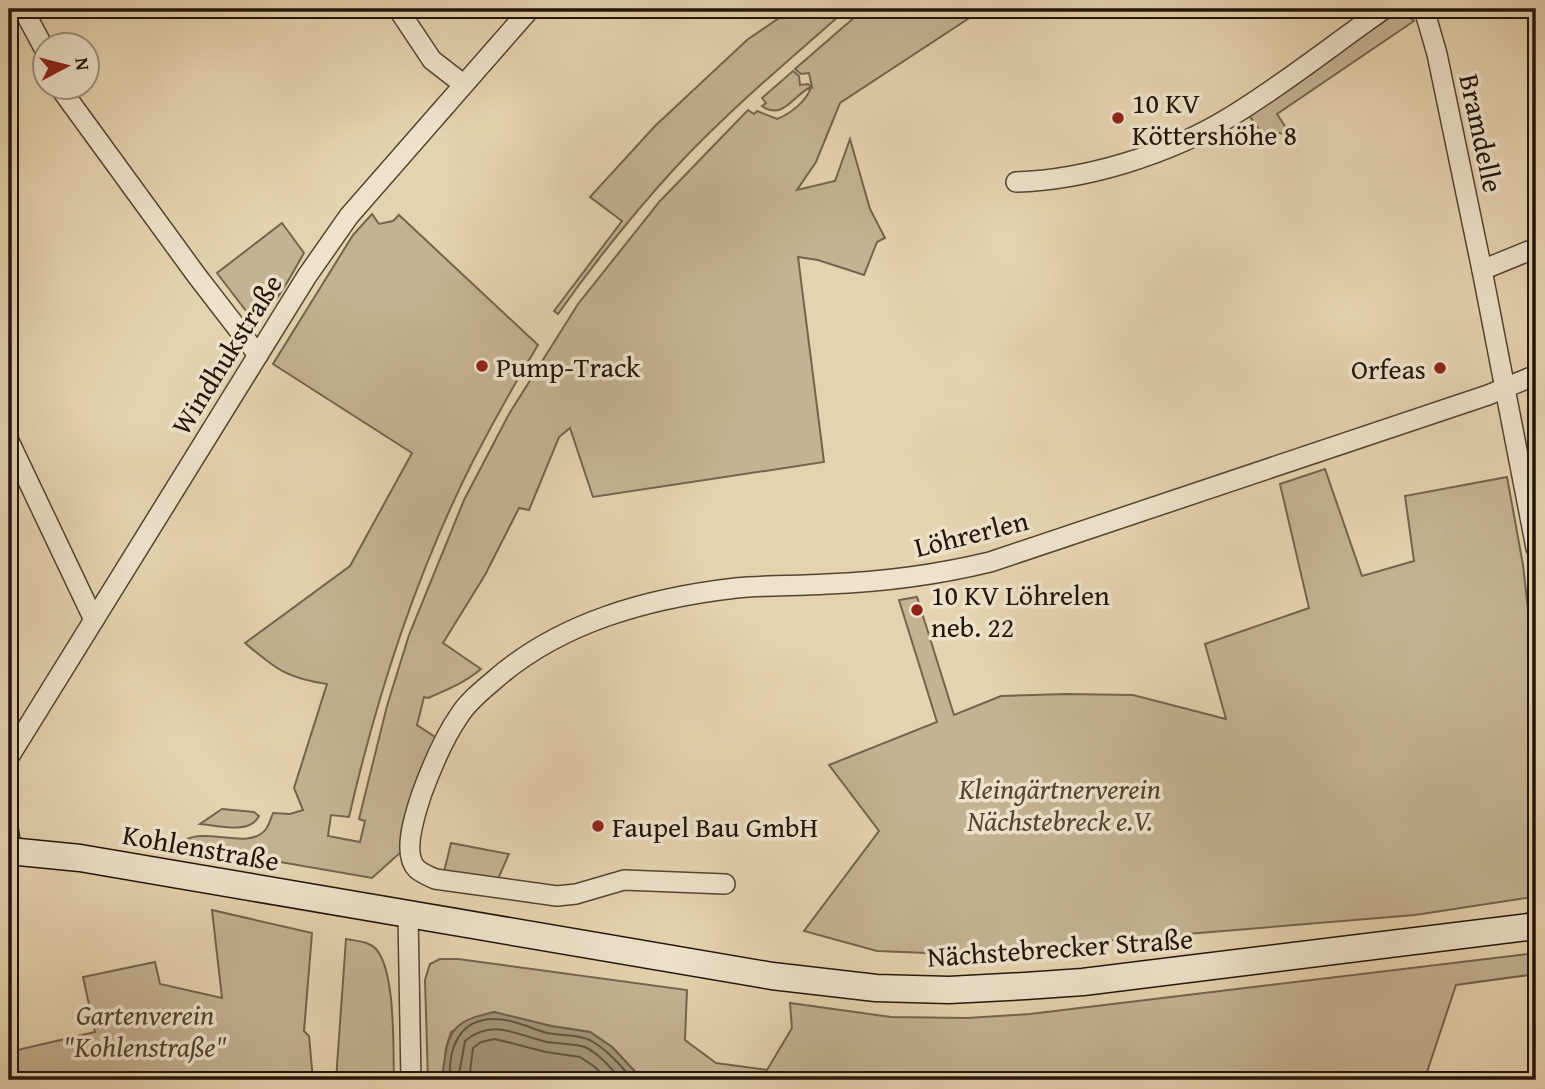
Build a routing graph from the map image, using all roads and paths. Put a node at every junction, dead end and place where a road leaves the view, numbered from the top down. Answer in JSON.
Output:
{"nodes":[{"id":1,"x":23,"y":9,"type":"edge"},
{"id":2,"x":398,"y":9,"type":"edge"},
{"id":3,"x":530,"y":9,"type":"edge"},
{"id":4,"x":1384,"y":9,"type":"edge"},
{"id":5,"x":1424,"y":9,"type":"edge"},
{"id":6,"x":35,"y":32,"type":"edge"},
{"id":7,"x":463,"y":84,"type":"junction"},
{"id":8,"x":70,"y":102,"type":"edge"},
{"id":9,"x":1016,"y":182,"type":"dead end"},
{"id":10,"x":1536,"y":248,"type":"edge"},
{"id":11,"x":1482,"y":270,"type":"junction"},
{"id":12,"x":258,"y":355,"type":"junction"},
{"id":13,"x":1536,"y":375,"type":"edge"},
{"id":14,"x":1506,"y":388,"type":"junction"},
{"id":15,"x":9,"y":442,"type":"edge"},
{"id":16,"x":1536,"y":548,"type":"edge"},
{"id":17,"x":94,"y":620,"type":"junction"},
{"id":18,"x":9,"y":757,"type":"edge"},
{"id":19,"x":10,"y":845,"type":"edge"},
{"id":20,"x":725,"y":884,"type":"dead end"},
{"id":21,"x":382,"y":911,"type":"joint"},
{"id":22,"x":408,"y":915,"type":"junction"},
{"id":23,"x":1536,"y":926,"type":"edge"},
{"id":24,"x":411,"y":1080,"type":"edge"}],
"edges":[{"from":1,"to":6,"type":"street"},
{"from":2,"to":7,"type":"street"},
{"from":3,"to":7,"type":"street","name":"Windhukstraße"},
{"from":4,"to":9,"type":"street"},
{"from":5,"to":11,"type":"street","name":"Bramdelle"},
{"from":7,"to":12,"type":"street","name":"Windhukstraße"},
{"from":8,"to":12,"type":"street"},
{"from":10,"to":11,"type":"street"},
{"from":11,"to":14,"type":"street","name":"Bramdelle"},
{"from":12,"to":17,"type":"street","name":"Windhukstraße"},
{"from":13,"to":14,"type":"street","name":"Löhrerlen"},
{"from":14,"to":16,"type":"street","name":"Bramdelle"},
{"from":14,"to":20,"type":"street","name":"Löhrerlen"},
{"from":15,"to":17,"type":"street"},
{"from":17,"to":18,"type":"street","name":"Windhukstraße"},
{"from":19,"to":21,"type":"main road","name":"Kohlenstraße"},
{"from":21,"to":22,"type":"main road","name":"Nächstebrecker Straße"},
{"from":22,"to":23,"type":"main road","name":"Nächstebrecker Straße"},
{"from":22,"to":24,"type":"street"}]}
